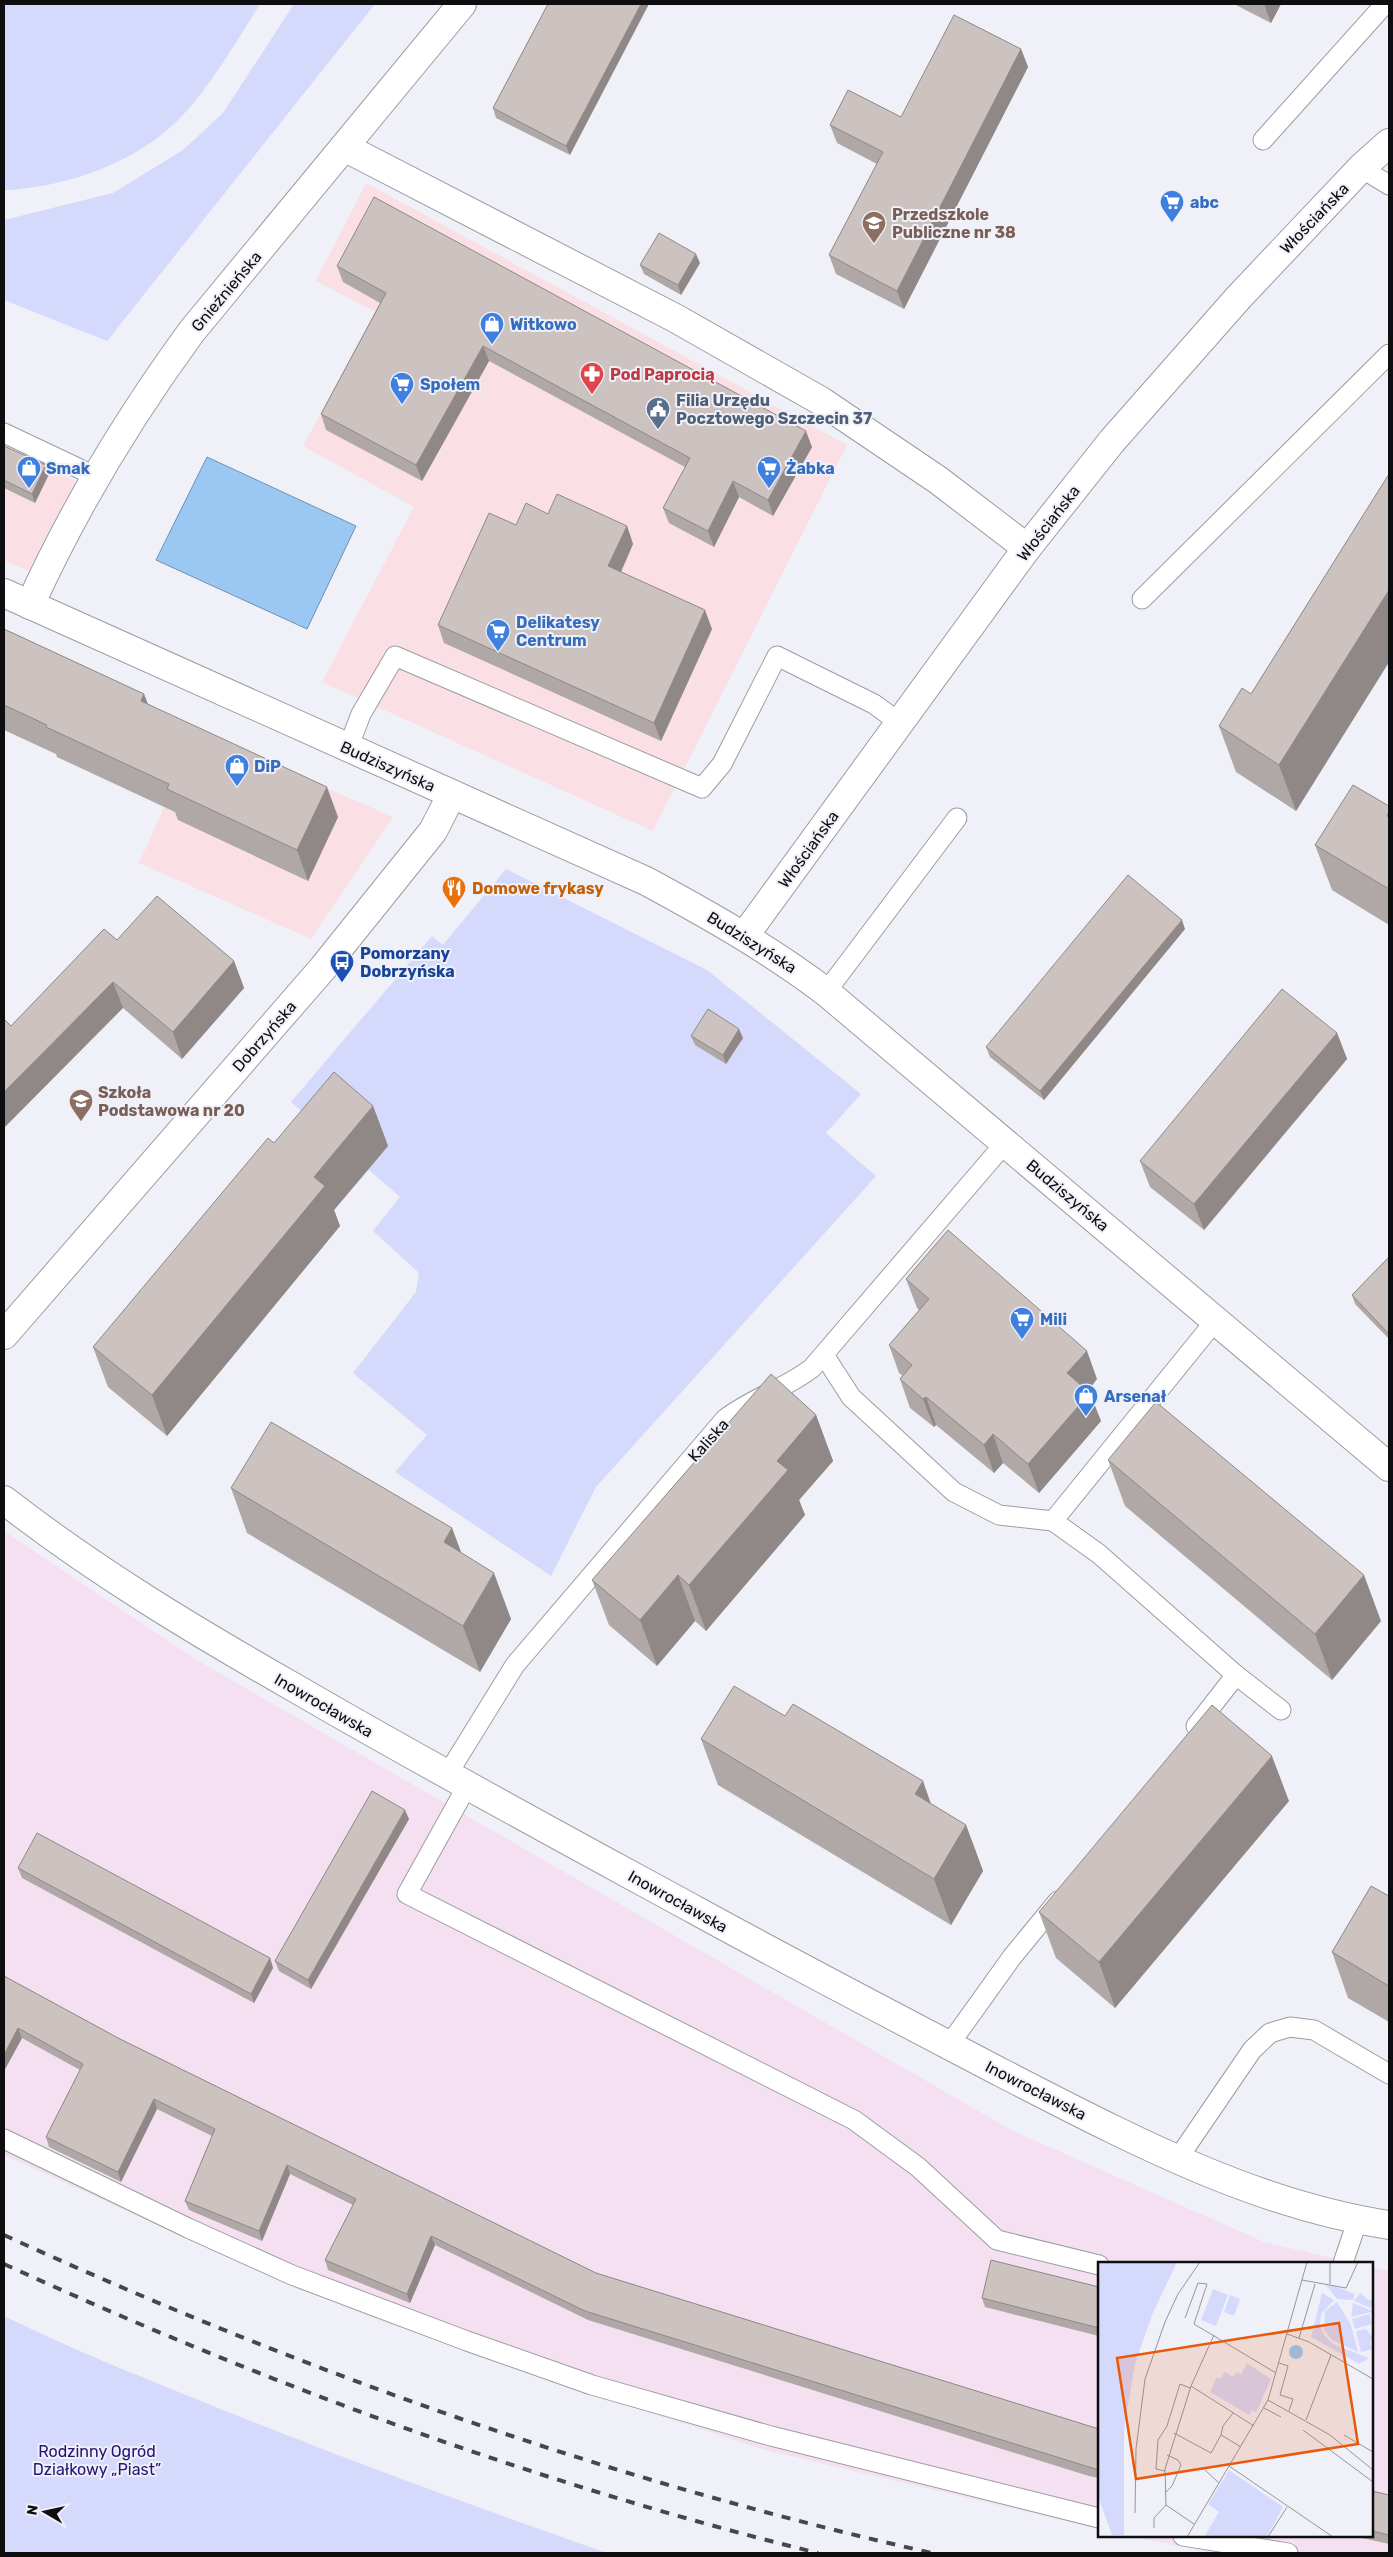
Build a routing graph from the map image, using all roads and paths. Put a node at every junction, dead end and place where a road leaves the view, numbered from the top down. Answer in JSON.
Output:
{"nodes":[{"id":1,"x":462,"y":4,"type":"edge"},
{"id":2,"x":1385,"y":4,"type":"edge"},
{"id":3,"x":1263,"y":140,"type":"dead end"},
{"id":4,"x":1389,"y":142,"type":"edge"},
{"id":5,"x":344,"y":146,"type":"junction"},
{"id":6,"x":1361,"y":168,"type":"junction"},
{"id":7,"x":1389,"y":186,"type":"edge"},
{"id":8,"x":1389,"y":354,"type":"edge"},
{"id":9,"x":4,"y":433,"type":"edge"},
{"id":10,"x":97,"y":477,"type":"junction"},
{"id":11,"x":1027,"y":548,"type":"junction"},
{"id":12,"x":4,"y":593,"type":"edge"},
{"id":13,"x":1142,"y":599,"type":"dead end"},
{"id":14,"x":30,"y":605,"type":"junction"},
{"id":15,"x":900,"y":723,"type":"junction"},
{"id":16,"x":348,"y":748,"type":"junction"},
{"id":17,"x":452,"y":794,"type":"junction"},
{"id":18,"x":957,"y":818,"type":"dead end"},
{"id":19,"x":745,"y":935,"type":"junction"},
{"id":20,"x":826,"y":992,"type":"junction"},
{"id":21,"x":1006,"y":1142,"type":"junction"},
{"id":22,"x":1215,"y":1321,"type":"junction"},
{"id":23,"x":4,"y":1335,"type":"edge"},
{"id":24,"x":824,"y":1354,"type":"junction"},
{"id":25,"x":1389,"y":1467,"type":"edge"},
{"id":26,"x":4,"y":1500,"type":"edge"},
{"id":27,"x":1053,"y":1521,"type":"junction"},
{"id":28,"x":1236,"y":1675,"type":"junction"},
{"id":29,"x":1281,"y":1710,"type":"dead end"},
{"id":30,"x":1182,"y":1744,"type":"edge"},
{"id":31,"x":457,"y":1780,"type":"junction"},
{"id":32,"x":1069,"y":1887,"type":"edge"},
{"id":33,"x":949,"y":2045,"type":"junction"},
{"id":34,"x":1389,"y":2074,"type":"edge"},
{"id":35,"x":4,"y":2138,"type":"edge"},
{"id":36,"x":1177,"y":2160,"type":"junction"},
{"id":37,"x":1358,"y":2219,"type":"junction"},
{"id":38,"x":1389,"y":2225,"type":"edge"},
{"id":39,"x":1343,"y":2262,"type":"edge"},
{"id":40,"x":1098,"y":2265,"type":"edge"},
{"id":41,"x":1098,"y":2518,"type":"edge"},
{"id":42,"x":1189,"y":2537,"type":"edge"},
{"id":43,"x":1288,"y":2553,"type":"edge"}],
"edges":[{"from":1,"to":5,"type":"street","name":"Gnieźnieńska"},
{"from":2,"to":3,"type":"lane"},
{"from":4,"to":6,"type":"street","name":"Włościańska"},
{"from":5,"to":10,"type":"street","name":"Gnieźnieńska"},
{"from":5,"to":11,"type":"street"},
{"from":6,"to":7,"type":"lane"},
{"from":6,"to":11,"type":"street","name":"Włościańska"},
{"from":8,"to":13,"type":"lane"},
{"from":9,"to":10,"type":"lane"},
{"from":10,"to":14,"type":"street","name":"Gnieźnieńska"},
{"from":11,"to":15,"type":"street","name":"Włościańska"},
{"from":12,"to":14,"type":"street","name":"Budziszyńska"},
{"from":14,"to":16,"type":"street","name":"Budziszyńska"},
{"from":15,"to":16,"type":"lane"},
{"from":15,"to":19,"type":"street","name":"Włościańska"},
{"from":16,"to":17,"type":"street","name":"Budziszyńska"},
{"from":17,"to":19,"type":"street","name":"Budziszyńska"},
{"from":17,"to":23,"type":"street","name":"Dobrzyńska"},
{"from":18,"to":20,"type":"lane"},
{"from":19,"to":20,"type":"street","name":"Budziszyńska"},
{"from":20,"to":21,"type":"street","name":"Budziszyńska"},
{"from":21,"to":22,"type":"street","name":"Budziszyńska"},
{"from":21,"to":24,"type":"lane","name":"Kaliska"},
{"from":22,"to":25,"type":"street","name":"Budziszyńska"},
{"from":22,"to":27,"type":"lane"},
{"from":24,"to":27,"type":"lane"},
{"from":24,"to":31,"type":"lane","name":"Kaliska"},
{"from":26,"to":31,"type":"street","name":"Inowrocławska"},
{"from":27,"to":28,"type":"lane"},
{"from":28,"to":29,"type":"lane"},
{"from":28,"to":30,"type":"lane"},
{"from":31,"to":33,"type":"street","name":"Inowrocławska"},
{"from":31,"to":40,"type":"lane","name":"Kaliska"},
{"from":32,"to":33,"type":"lane"},
{"from":33,"to":36,"type":"street","name":"Inowrocławska"},
{"from":34,"to":36,"type":"lane"},
{"from":35,"to":41,"type":"lane"},
{"from":36,"to":37,"type":"street","name":"Inowrocławska"},
{"from":37,"to":38,"type":"street","name":"Inowrocławska"},
{"from":37,"to":39,"type":"lane"},
{"from":42,"to":43,"type":"lane"}]}
